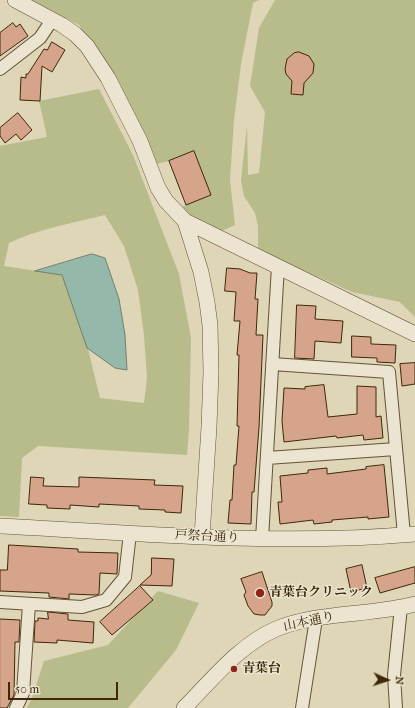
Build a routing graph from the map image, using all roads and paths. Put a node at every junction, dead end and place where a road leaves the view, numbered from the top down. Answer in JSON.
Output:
{"nodes":[{"id":1,"x":15,"y":0,"type":"edge"},
{"id":2,"x":52,"y":20,"type":"junction"},
{"id":3,"x":0,"y":69,"type":"edge"},
{"id":4,"x":185,"y":221,"type":"junction"},
{"id":5,"x":278,"y":266,"type":"junction"},
{"id":6,"x":415,"y":334,"type":"edge"},
{"id":7,"x":272,"y":364,"type":"junction"},
{"id":8,"x":396,"y":449,"type":"junction"},
{"id":9,"x":267,"y":458,"type":"junction"},
{"id":10,"x":0,"y":526,"type":"edge"},
{"id":11,"x":130,"y":533,"type":"junction"},
{"id":12,"x":410,"y":535,"type":"edge"},
{"id":13,"x":202,"y":536,"type":"junction"},
{"id":14,"x":262,"y":539,"type":"junction"},
{"id":15,"x":0,"y":602,"type":"edge"},
{"id":16,"x":29,"y":604,"type":"junction"},
{"id":17,"x":408,"y":605,"type":"edge"},
{"id":18,"x":316,"y":618,"type":"junction"},
{"id":19,"x":16,"y":708,"type":"edge"},
{"id":20,"x":184,"y":708,"type":"edge"},
{"id":21,"x":302,"y":708,"type":"edge"},
{"id":22,"x":396,"y":708,"type":"edge"}],
"edges":[{"from":1,"to":2,"type":"street"},
{"from":2,"to":3,"type":"street"},
{"from":2,"to":4,"type":"street"},
{"from":4,"to":5,"type":"street"},
{"from":4,"to":13,"type":"street"},
{"from":5,"to":6,"type":"street"},
{"from":5,"to":7,"type":"street"},
{"from":7,"to":8,"type":"street"},
{"from":7,"to":9,"type":"street"},
{"from":8,"to":9,"type":"street"},
{"from":8,"to":12,"type":"street"},
{"from":9,"to":14,"type":"street"},
{"from":10,"to":11,"type":"street","name":"戸祭台通り"},
{"from":11,"to":13,"type":"street","name":"戸祭台通り"},
{"from":11,"to":16,"type":"street"},
{"from":12,"to":14,"type":"street","name":"戸祭台通り"},
{"from":13,"to":14,"type":"street","name":"戸祭台通り"},
{"from":15,"to":16,"type":"street"},
{"from":16,"to":19,"type":"street"},
{"from":17,"to":18,"type":"street","name":"山本通り"},
{"from":17,"to":22,"type":"street"},
{"from":18,"to":20,"type":"street","name":"山本通り"},
{"from":18,"to":21,"type":"street"}]}
